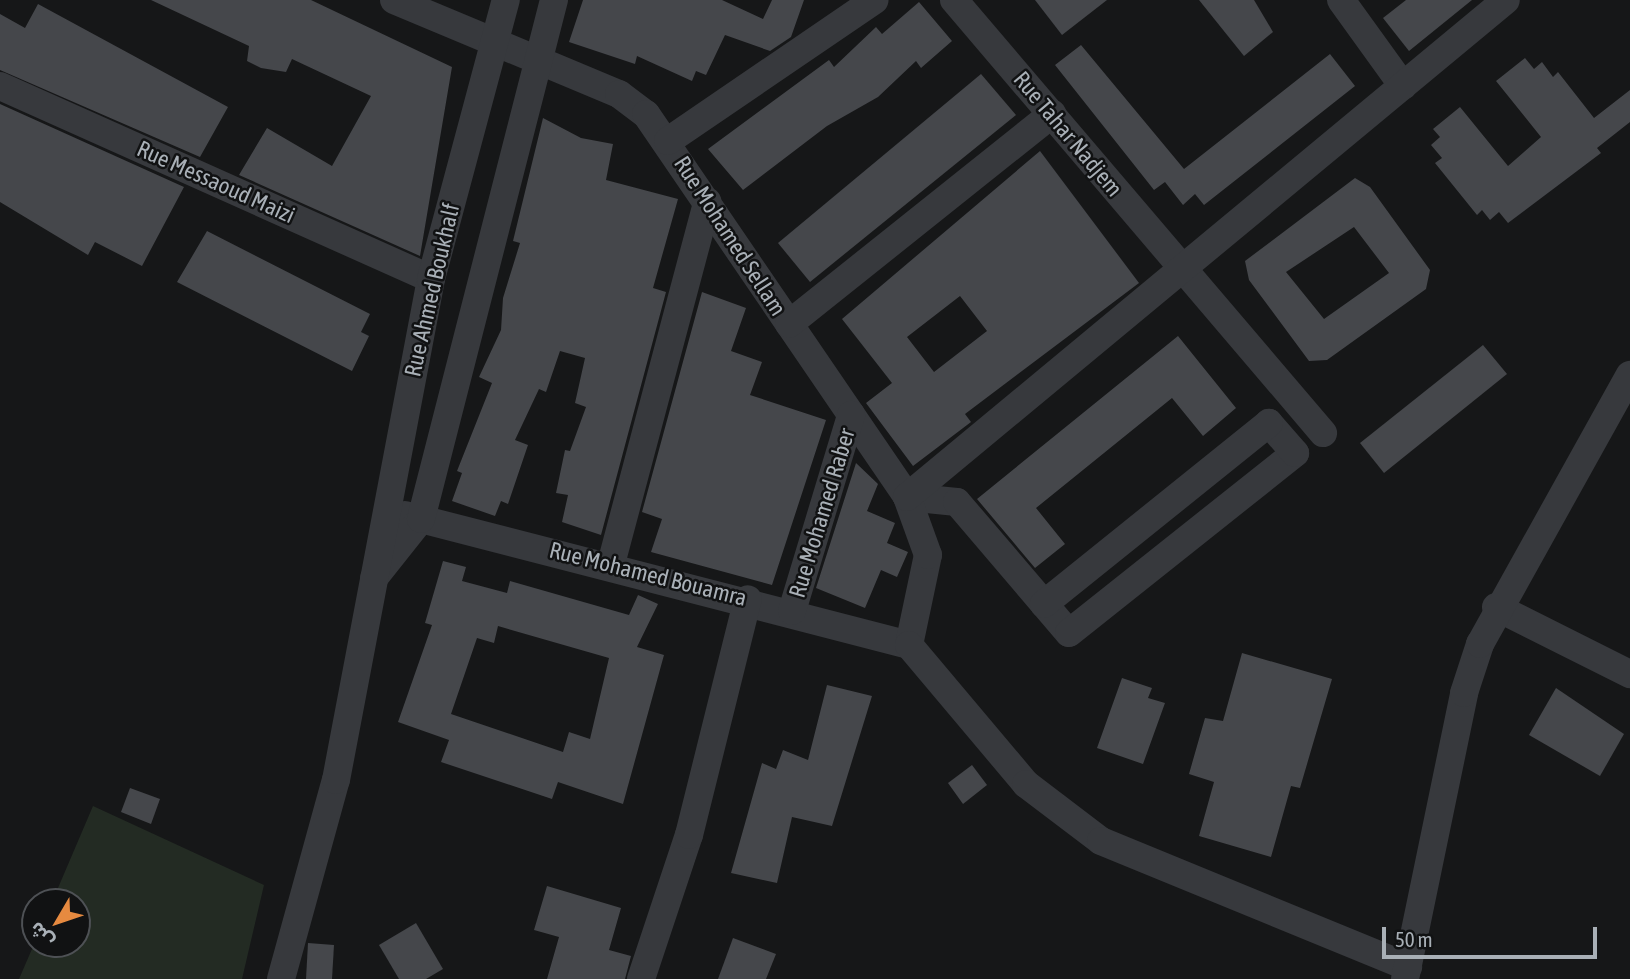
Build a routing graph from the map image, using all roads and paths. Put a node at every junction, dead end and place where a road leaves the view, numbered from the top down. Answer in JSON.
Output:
{"nodes":[{"id":1,"x":394,"y":0,"type":"edge"},
{"id":2,"x":506,"y":0,"type":"edge"},
{"id":3,"x":554,"y":0,"type":"edge"},
{"id":4,"x":874,"y":0,"type":"edge"},
{"id":5,"x":954,"y":0,"type":"edge"},
{"id":6,"x":1341,"y":0,"type":"edge"},
{"id":7,"x":1506,"y":0,"type":"edge"},
{"id":8,"x":495,"y":43,"type":"junction"},
{"id":9,"x":538,"y":62,"type":"junction"},
{"id":10,"x":0,"y":86,"type":"edge"},
{"id":11,"x":1403,"y":86,"type":"junction"},
{"id":12,"x":1052,"y":114,"type":"junction"},
{"id":13,"x":668,"y":141,"type":"junction"},
{"id":14,"x":707,"y":202,"type":"junction"},
{"id":15,"x":1180,"y":269,"type":"junction"},
{"id":16,"x":431,"y":279,"type":"junction"},
{"id":17,"x":789,"y":324,"type":"junction"},
{"id":18,"x":1630,"y":375,"type":"edge"},
{"id":19,"x":851,"y":415,"type":"junction"},
{"id":20,"x":1323,"y":433,"type":"dead end"},
{"id":21,"x":908,"y":497,"type":"junction"},
{"id":22,"x":385,"y":512,"type":"junction"},
{"id":23,"x":421,"y":519,"type":"junction"},
{"id":24,"x":611,"y":564,"type":"junction"},
{"id":25,"x":370,"y":583,"type":"junction"},
{"id":26,"x":748,"y":599,"type":"junction"},
{"id":27,"x":1044,"y":604,"type":"dead end"},
{"id":28,"x":1496,"y":607,"type":"junction"},
{"id":29,"x":792,"y":611,"type":"junction"},
{"id":30,"x":909,"y":645,"type":"junction"},
{"id":31,"x":1630,"y":674,"type":"edge"},
{"id":32,"x":1407,"y":973,"type":"edge"},
{"id":33,"x":281,"y":979,"type":"edge"},
{"id":34,"x":641,"y":979,"type":"edge"}],
"edges":[{"from":1,"to":8,"type":"street","name":"Rue Mohamed Sellam"},
{"from":2,"to":8,"type":"street","name":"Rue Ahmed Boukhalf"},
{"from":3,"to":9,"type":"street"},
{"from":4,"to":13,"type":"street"},
{"from":5,"to":12,"type":"street","name":"Rue Tahar Nadjem"},
{"from":6,"to":11,"type":"street"},
{"from":7,"to":11,"type":"street"},
{"from":8,"to":9,"type":"street","name":"Rue Mohamed Sellam"},
{"from":8,"to":16,"type":"street","name":"Rue Ahmed Boukhalf"},
{"from":9,"to":13,"type":"street","name":"Rue Mohamed Sellam"},
{"from":9,"to":23,"type":"street"},
{"from":10,"to":16,"type":"street","name":"Rue Messaoud Maizi"},
{"from":11,"to":15,"type":"street"},
{"from":12,"to":15,"type":"street","name":"Rue Tahar Nadjem"},
{"from":12,"to":17,"type":"street"},
{"from":13,"to":14,"type":"street","name":"Rue Mohamed Sellam"},
{"from":14,"to":17,"type":"street","name":"Rue Mohamed Sellam"},
{"from":14,"to":24,"type":"street"},
{"from":15,"to":20,"type":"street","name":"Rue Tahar Nadjem"},
{"from":15,"to":21,"type":"street"},
{"from":16,"to":22,"type":"street","name":"Rue Ahmed Boukhalf"},
{"from":17,"to":19,"type":"street","name":"Rue Mohamed Sellam"},
{"from":18,"to":28,"type":"street"},
{"from":19,"to":21,"type":"street","name":"Rue Mohamed Sellam"},
{"from":19,"to":29,"type":"street","name":"Rue Mohamed Raber"},
{"from":21,"to":27,"type":"street"},
{"from":21,"to":30,"type":"street","name":"Rue Mohamed Sellam"},
{"from":22,"to":23,"type":"street","name":"Rue Mohamed Bouamra"},
{"from":22,"to":25,"type":"street","name":"Rue Ahmed Boukhalf"},
{"from":23,"to":24,"type":"street","name":"Rue Mohamed Bouamra"},
{"from":23,"to":25,"type":"street"},
{"from":24,"to":26,"type":"street","name":"Rue Mohamed Bouamra"},
{"from":25,"to":33,"type":"street","name":"Rue Ahmed Boukhalf"},
{"from":26,"to":29,"type":"street","name":"Rue Mohamed Bouamra"},
{"from":26,"to":34,"type":"street"},
{"from":28,"to":31,"type":"street"},
{"from":28,"to":32,"type":"street"},
{"from":29,"to":30,"type":"street","name":"Rue Mohamed Bouamra"},
{"from":30,"to":32,"type":"street"}]}
